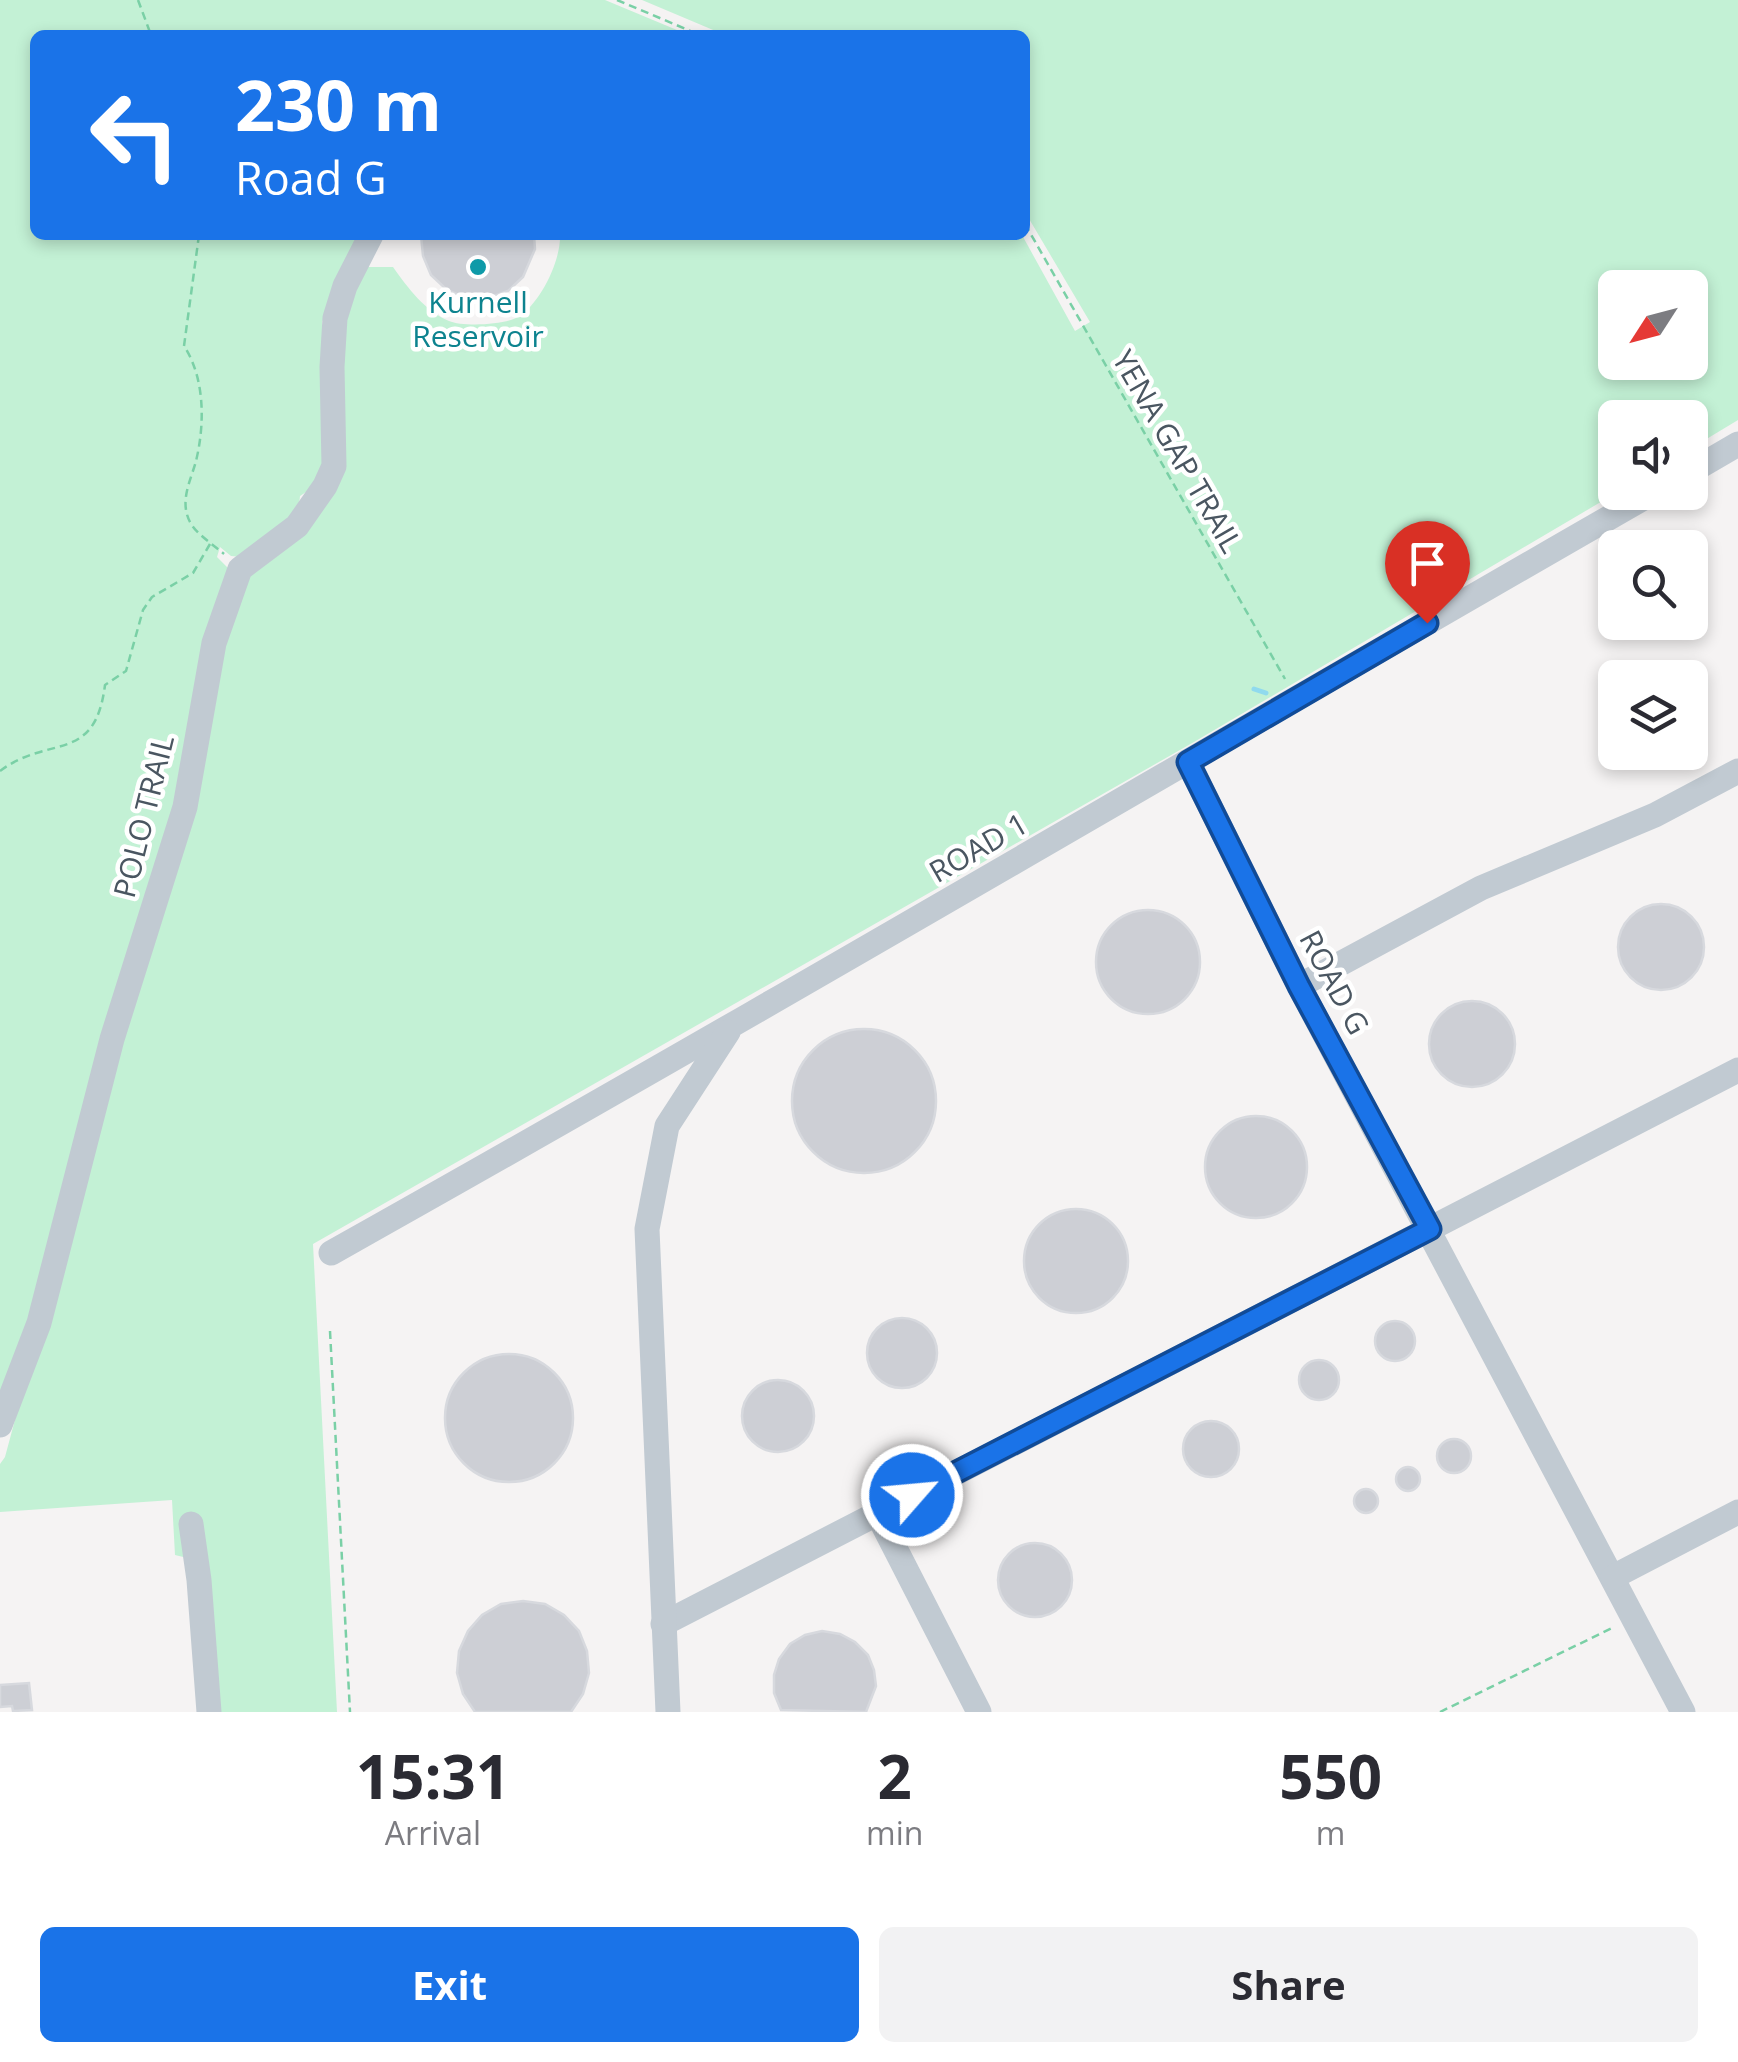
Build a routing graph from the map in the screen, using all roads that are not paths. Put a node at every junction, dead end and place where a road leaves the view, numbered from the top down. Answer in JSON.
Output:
{"nodes":[{"id":1,"x":368,"y":240,"type":"edge"},
{"id":2,"x":1738,"y":444,"type":"edge"},
{"id":3,"x":1708,"y":462,"type":"edge"},
{"id":4,"x":1623,"y":510,"type":"edge"},
{"id":5,"x":1188,"y":762,"type":"junction"},
{"id":6,"x":1738,"y":771,"type":"edge"},
{"id":7,"x":1299,"y":986,"type":"junction"},
{"id":8,"x":730,"y":1029,"type":"junction"},
{"id":9,"x":1738,"y":1070,"type":"edge"},
{"id":10,"x":1430,"y":1229,"type":"junction"},
{"id":11,"x":331,"y":1253,"type":"dead end"},
{"id":12,"x":0,"y":1425,"type":"edge"},
{"id":13,"x":1738,"y":1512,"type":"edge"},
{"id":14,"x":877,"y":1513,"type":"junction"},
{"id":15,"x":191,"y":1524,"type":"dead end"},
{"id":16,"x":1613,"y":1577,"type":"junction"},
{"id":17,"x":663,"y":1624,"type":"junction"},
{"id":18,"x":209,"y":1712,"type":"edge"},
{"id":19,"x":668,"y":1712,"type":"edge"},
{"id":20,"x":980,"y":1712,"type":"edge"},
{"id":21,"x":1684,"y":1712,"type":"edge"}],
"edges":[{"from":1,"to":12,"type":"street","name":"POLO TRAIL"},
{"from":2,"to":3,"type":"street"},
{"from":4,"to":5,"type":"street","name":"ROAD 1"},
{"from":5,"to":7,"type":"street","name":"ROAD G"},
{"from":5,"to":8,"type":"street","name":"ROAD 1"},
{"from":6,"to":7,"type":"street"},
{"from":7,"to":10,"type":"street","name":"ROAD G"},
{"from":8,"to":11,"type":"street","name":"ROAD 1"},
{"from":8,"to":17,"type":"street"},
{"from":9,"to":10,"type":"street"},
{"from":10,"to":14,"type":"street"},
{"from":10,"to":16,"type":"street","name":"ROAD G"},
{"from":13,"to":16,"type":"street"},
{"from":14,"to":17,"type":"street"},
{"from":14,"to":20,"type":"street"},
{"from":15,"to":18,"type":"street"},
{"from":16,"to":21,"type":"street","name":"ROAD G"},
{"from":17,"to":19,"type":"street"}]}
